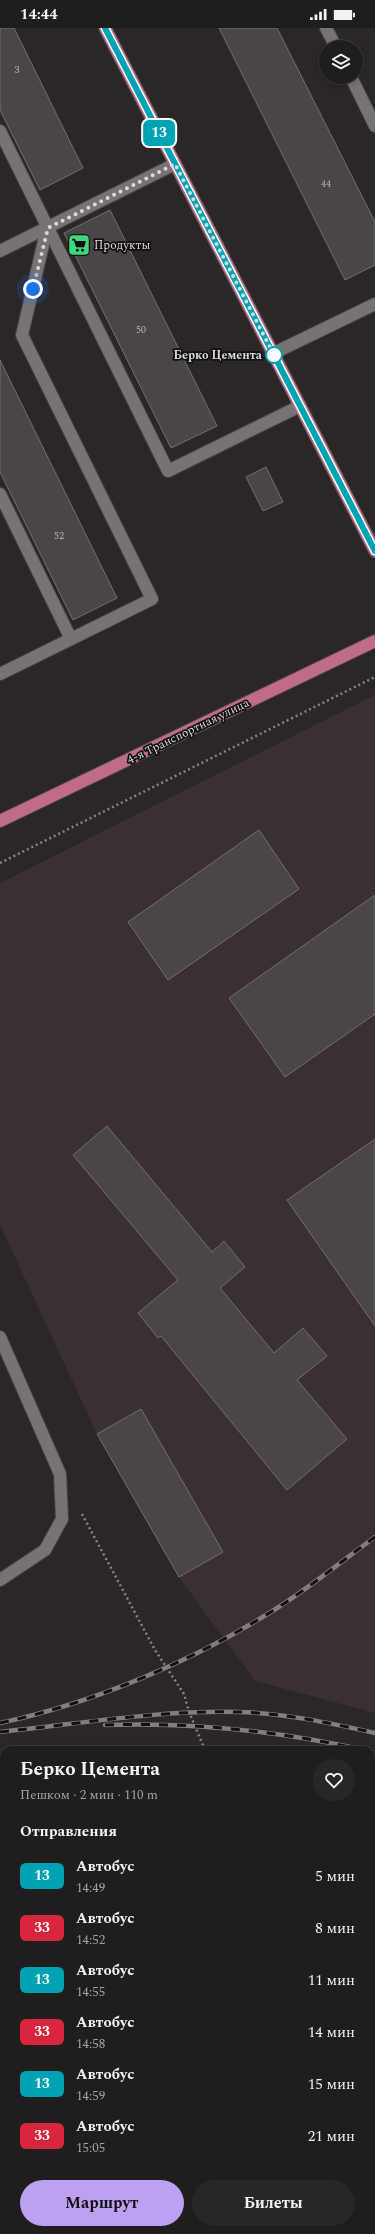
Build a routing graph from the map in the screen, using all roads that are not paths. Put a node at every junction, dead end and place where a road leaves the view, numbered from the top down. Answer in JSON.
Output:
{"nodes":[{"id":1,"x":105,"y":28,"type":"edge"},
{"id":2,"x":326,"y":28,"type":"edge"},
{"id":3,"x":332,"y":40,"type":"edge"},
{"id":4,"x":354,"y":84,"type":"edge"},
{"id":5,"x":375,"y":126,"type":"edge"},
{"id":6,"x":0,"y":132,"type":"edge"},
{"id":7,"x":175,"y":164,"type":"junction"},
{"id":8,"x":48,"y":228,"type":"junction"},
{"id":9,"x":0,"y":251,"type":"edge"},
{"id":10,"x":375,"y":304,"type":"edge"},
{"id":11,"x":274,"y":353,"type":"junction"},
{"id":12,"x":300,"y":406,"type":"junction"},
{"id":13,"x":0,"y":494,"type":"edge"},
{"id":14,"x":375,"y":551,"type":"edge"},
{"id":15,"x":71,"y":639,"type":"junction"},
{"id":16,"x":375,"y":641,"type":"edge"},
{"id":17,"x":0,"y":674,"type":"edge"},
{"id":18,"x":0,"y":821,"type":"edge"},
{"id":19,"x":0,"y":1337,"type":"edge"},
{"id":20,"x":0,"y":1580,"type":"edge"}],
"edges":[{"from":1,"to":7,"type":"main road"},
{"from":2,"to":3,"type":"street"},
{"from":4,"to":5,"type":"street"},
{"from":6,"to":8,"type":"street"},
{"from":7,"to":8,"type":"street"},
{"from":7,"to":11,"type":"main road"},
{"from":8,"to":9,"type":"street"},
{"from":8,"to":12,"type":"street"},
{"from":8,"to":15,"type":"street"},
{"from":10,"to":11,"type":"street"},
{"from":11,"to":12,"type":"main road"},
{"from":12,"to":14,"type":"main road"},
{"from":13,"to":15,"type":"street"},
{"from":15,"to":17,"type":"street"},
{"from":16,"to":18,"type":"main road","name":"4-я Транспортная улица"},
{"from":19,"to":20,"type":"street"}]}
